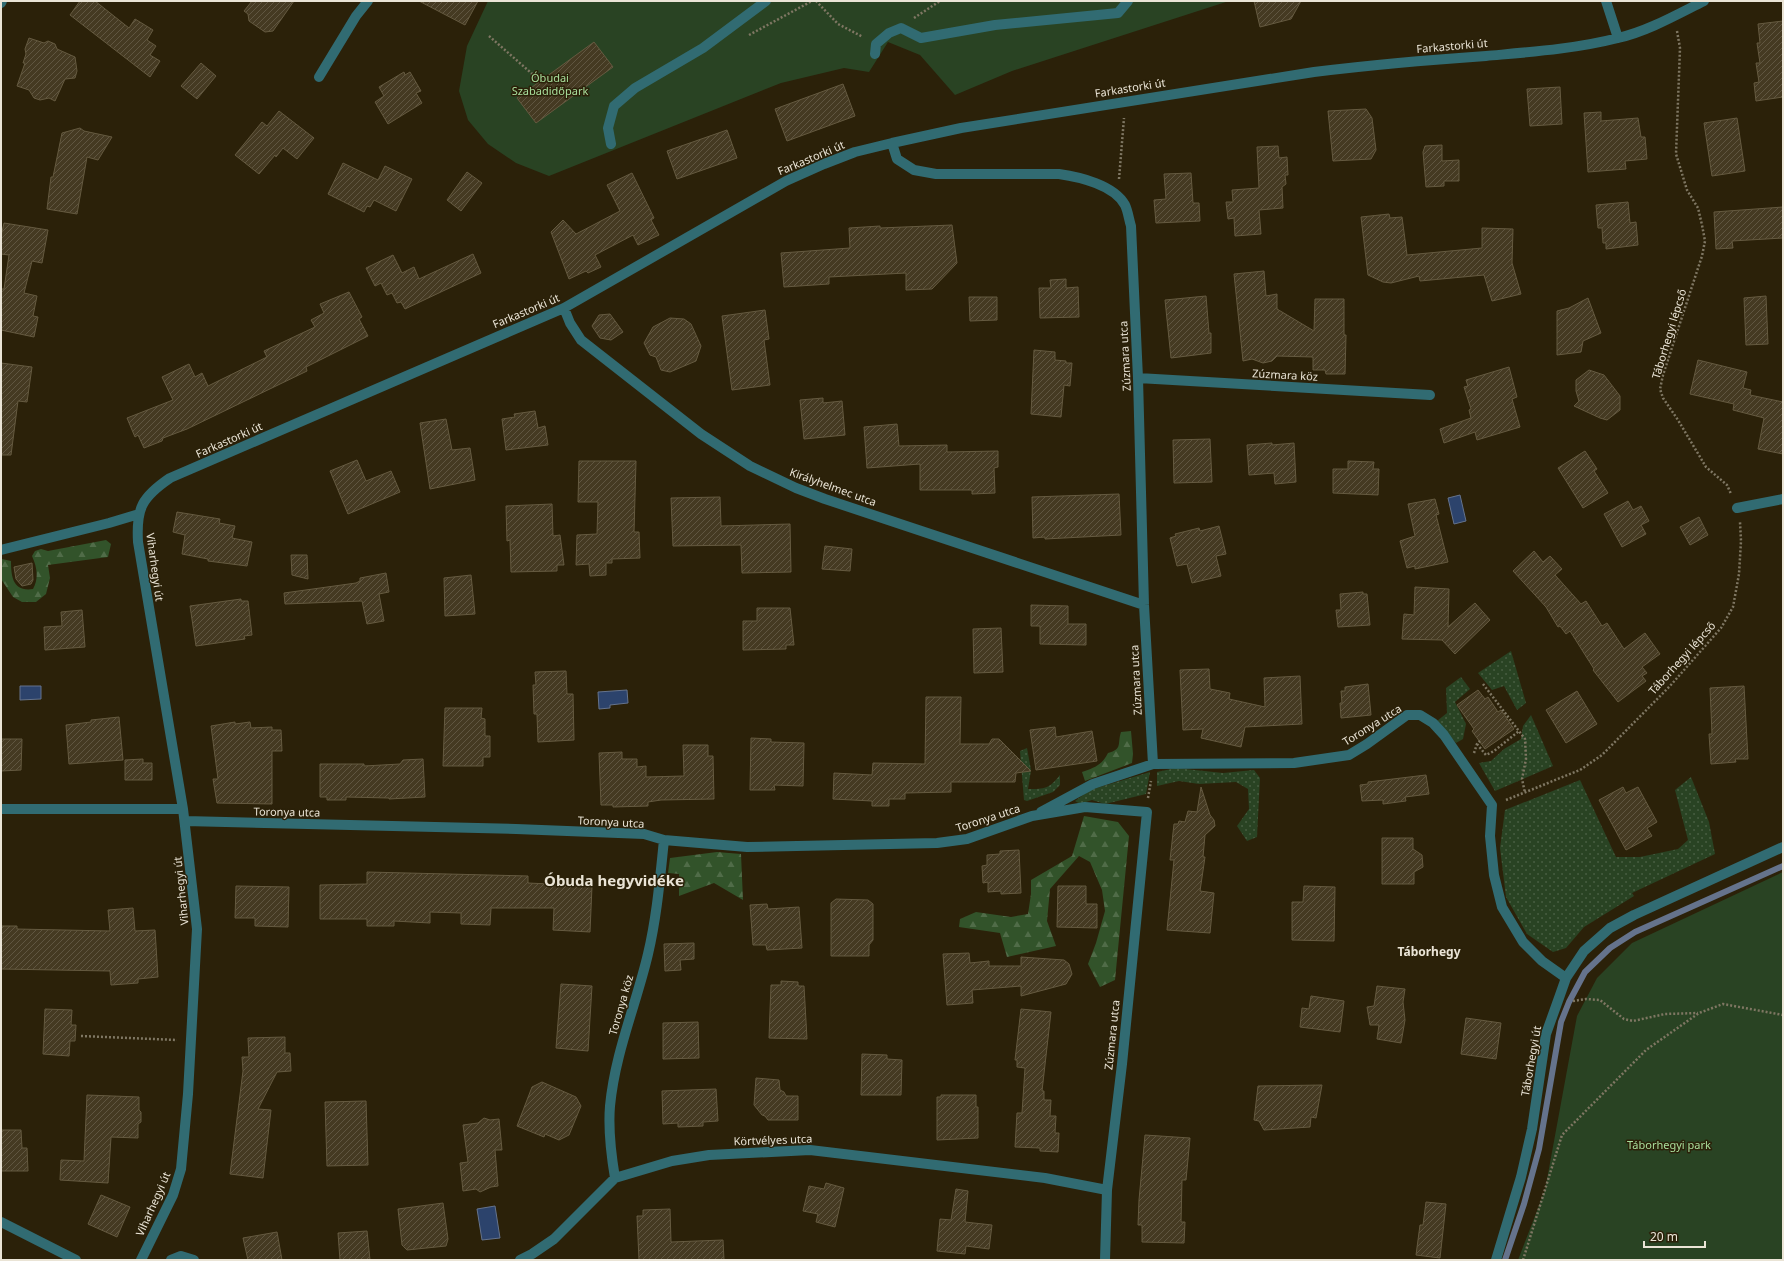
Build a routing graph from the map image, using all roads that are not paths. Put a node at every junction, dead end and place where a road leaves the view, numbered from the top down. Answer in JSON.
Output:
{"nodes":[{"id":1,"x":368,"y":1,"type":"edge"},
{"id":2,"x":766,"y":1,"type":"edge"},
{"id":3,"x":1128,"y":1,"type":"edge"},
{"id":4,"x":1606,"y":1,"type":"edge"},
{"id":5,"x":1704,"y":1,"type":"edge"},
{"id":6,"x":1618,"y":38,"type":"junction"},
{"id":7,"x":875,"y":54,"type":"dead end"},
{"id":8,"x":319,"y":76,"type":"dead end"},
{"id":9,"x":892,"y":142,"type":"junction"},
{"id":10,"x":611,"y":144,"type":"dead end"},
{"id":11,"x":564,"y":308,"type":"junction"},
{"id":12,"x":1138,"y":378,"type":"junction"},
{"id":13,"x":1430,"y":395,"type":"dead end"},
{"id":14,"x":1783,"y":499,"type":"edge"},
{"id":15,"x":1737,"y":508,"type":"road end"},
{"id":16,"x":139,"y":514,"type":"junction"},
{"id":17,"x":1,"y":550,"type":"edge"},
{"id":18,"x":1144,"y":604,"type":"junction"},
{"id":19,"x":1153,"y":764,"type":"junction"},
{"id":20,"x":1,"y":809,"type":"edge"},
{"id":21,"x":183,"y":809,"type":"junction"},
{"id":22,"x":1146,"y":812,"type":"joint"},
{"id":23,"x":1032,"y":816,"type":"junction"},
{"id":24,"x":185,"y":821,"type":"junction"},
{"id":25,"x":664,"y":840,"type":"junction"},
{"id":26,"x":1783,"y":847,"type":"edge"},
{"id":27,"x":1566,"y":978,"type":"junction"},
{"id":28,"x":615,"y":1178,"type":"junction"},
{"id":29,"x":1107,"y":1190,"type":"junction"},
{"id":30,"x":1,"y":1222,"type":"edge"},
{"id":31,"x":76,"y":1260,"type":"edge"},
{"id":32,"x":141,"y":1260,"type":"edge"},
{"id":33,"x":171,"y":1260,"type":"edge"},
{"id":34,"x":194,"y":1260,"type":"edge"},
{"id":35,"x":520,"y":1260,"type":"edge"},
{"id":36,"x":1105,"y":1260,"type":"edge"},
{"id":37,"x":1496,"y":1260,"type":"edge"}],
"edges":[{"from":1,"to":8,"type":"street"},
{"from":2,"to":10,"type":"street"},
{"from":3,"to":7,"type":"street"},
{"from":4,"to":6,"type":"street"},
{"from":5,"to":6,"type":"street","name":"Farkastorki út"},
{"from":6,"to":9,"type":"street","name":"Farkastorki út"},
{"from":9,"to":11,"type":"street","name":"Farkastorki út"},
{"from":9,"to":12,"type":"street","name":"Zúzmara utca"},
{"from":11,"to":16,"type":"street","name":"Farkastorki út"},
{"from":11,"to":18,"type":"street","name":"Királyhelmec utca"},
{"from":12,"to":13,"type":"street","name":"Zúzmara köz"},
{"from":12,"to":18,"type":"street","name":"Zúzmara utca"},
{"from":14,"to":15,"type":"street"},
{"from":16,"to":17,"type":"street"},
{"from":16,"to":21,"type":"street","name":"Viharhegyi út"},
{"from":18,"to":19,"type":"street","name":"Zúzmara utca"},
{"from":19,"to":23,"type":"street","name":"Toronya utca"},
{"from":19,"to":27,"type":"street","name":"Toronya utca"},
{"from":20,"to":21,"type":"street"},
{"from":21,"to":24,"type":"street","name":"Viharhegyi út"},
{"from":22,"to":23,"type":"street","name":"Toronya utca"},
{"from":22,"to":29,"type":"street","name":"Zúzmara utca"},
{"from":23,"to":25,"type":"street","name":"Toronya utca"},
{"from":24,"to":25,"type":"street","name":"Toronya utca"},
{"from":24,"to":32,"type":"street","name":"Viharhegyi út"},
{"from":25,"to":28,"type":"street","name":"Toronya köz"},
{"from":26,"to":27,"type":"street","name":"Táborhegyi út"},
{"from":27,"to":37,"type":"street","name":"Táborhegyi út"},
{"from":28,"to":29,"type":"street","name":"Körtvélyes utca"},
{"from":28,"to":35,"type":"street","name":"Körtvélyes utca"},
{"from":29,"to":36,"type":"street","name":"Zúzmara utca"},
{"from":30,"to":31,"type":"street"},
{"from":33,"to":34,"type":"street"}]}
